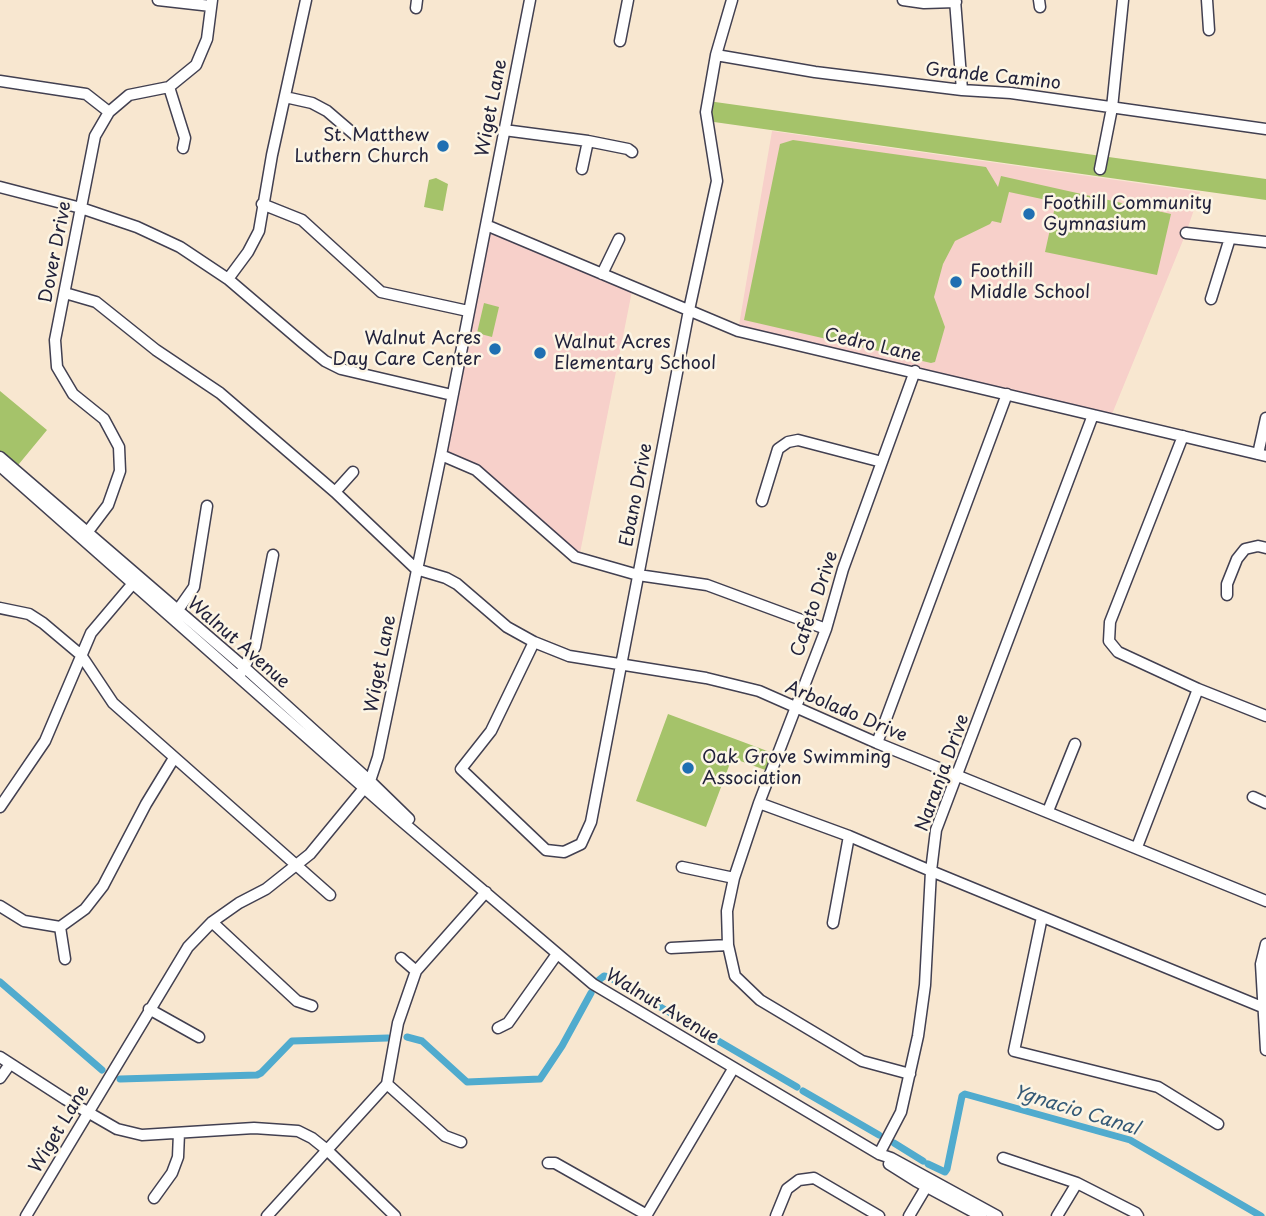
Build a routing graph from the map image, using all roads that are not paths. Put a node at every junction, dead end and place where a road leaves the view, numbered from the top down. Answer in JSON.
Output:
{"nodes":[{"id":1,"x":158,"y":0,"type":"edge"},
{"id":2,"x":306,"y":0,"type":"edge"},
{"id":3,"x":530,"y":0,"type":"edge"},
{"id":4,"x":628,"y":0,"type":"edge"},
{"id":5,"x":732,"y":0,"type":"edge"},
{"id":6,"x":903,"y":0,"type":"edge"},
{"id":7,"x":1123,"y":0,"type":"edge"},
{"id":8,"x":1207,"y":0,"type":"edge"},
{"id":9,"x":955,"y":1,"type":"edge"},
{"id":10,"x":211,"y":3,"type":"edge"},
{"id":11,"x":1209,"y":30,"type":"dead end"},
{"id":12,"x":620,"y":41,"type":"dead end"},
{"id":13,"x":716,"y":55,"type":"junction"},
{"id":14,"x":0,"y":81,"type":"edge"},
{"id":15,"x":169,"y":87,"type":"junction"},
{"id":16,"x":962,"y":90,"type":"junction"},
{"id":17,"x":285,"y":97,"type":"junction"},
{"id":18,"x":1112,"y":108,"type":"junction"},
{"id":19,"x":109,"y":111,"type":"junction"},
{"id":20,"x":504,"y":130,"type":"junction"},
{"id":21,"x":1266,"y":130,"type":"edge"},
{"id":22,"x":355,"y":135,"type":"dead end"},
{"id":23,"x":587,"y":141,"type":"junction"},
{"id":24,"x":183,"y":148,"type":"dead end"},
{"id":25,"x":632,"y":152,"type":"dead end"},
{"id":26,"x":582,"y":169,"type":"dead end"},
{"id":27,"x":1100,"y":169,"type":"dead end"},
{"id":28,"x":0,"y":187,"type":"edge"},
{"id":29,"x":262,"y":204,"type":"junction"},
{"id":30,"x":81,"y":208,"type":"junction"},
{"id":31,"x":486,"y":225,"type":"junction"},
{"id":32,"x":1185,"y":233,"type":"dead end"},
{"id":33,"x":1230,"y":238,"type":"junction"},
{"id":34,"x":619,"y":239,"type":"dead end"},
{"id":35,"x":1266,"y":242,"type":"edge"},
{"id":36,"x":602,"y":274,"type":"junction"},
{"id":37,"x":228,"y":279,"type":"junction"},
{"id":38,"x":65,"y":293,"type":"junction"},
{"id":39,"x":1211,"y":299,"type":"dead end"},
{"id":40,"x":689,"y":310,"type":"junction"},
{"id":41,"x":468,"y":311,"type":"junction"},
{"id":42,"x":915,"y":371,"type":"junction"},
{"id":43,"x":1007,"y":394,"type":"junction"},
{"id":44,"x":452,"y":395,"type":"junction"},
{"id":45,"x":1093,"y":415,"type":"junction"},
{"id":46,"x":1266,"y":418,"type":"edge"},
{"id":47,"x":1182,"y":436,"type":"junction"},
{"id":48,"x":441,"y":455,"type":"junction"},
{"id":49,"x":1262,"y":455,"type":"edge"},
{"id":50,"x":0,"y":457,"type":"edge"},
{"id":51,"x":882,"y":461,"type":"junction"},
{"id":52,"x":0,"y":466,"type":"edge"},
{"id":53,"x":354,"y":472,"type":"dead end"},
{"id":54,"x":335,"y":492,"type":"junction"},
{"id":55,"x":762,"y":501,"type":"dead end"},
{"id":56,"x":207,"y":506,"type":"dead end"},
{"id":57,"x":86,"y":535,"type":"junction"},
{"id":58,"x":1266,"y":548,"type":"edge"},
{"id":59,"x":273,"y":555,"type":"dead end"},
{"id":60,"x":416,"y":569,"type":"junction"},
{"id":61,"x":638,"y":575,"type":"junction"},
{"id":62,"x":135,"y":581,"type":"junction"},
{"id":63,"x":1227,"y":596,"type":"dead end"},
{"id":64,"x":0,"y":608,"type":"edge"},
{"id":65,"x":175,"y":614,"type":"junction"},
{"id":66,"x":826,"y":629,"type":"junction"},
{"id":67,"x":534,"y":642,"type":"junction"},
{"id":68,"x":81,"y":655,"type":"junction"},
{"id":69,"x":621,"y":665,"type":"junction"},
{"id":70,"x":242,"y":672,"type":"junction"},
{"id":71,"x":1198,"y":689,"type":"junction"},
{"id":72,"x":795,"y":708,"type":"junction"},
{"id":73,"x":1266,"y":716,"type":"edge"},
{"id":74,"x":877,"y":743,"type":"junction"},
{"id":75,"x":1076,"y":744,"type":"dead end"},
{"id":76,"x":174,"y":758,"type":"junction"},
{"id":77,"x":958,"y":775,"type":"junction"},
{"id":78,"x":368,"y":785,"type":"junction"},
{"id":79,"x":1253,"y":797,"type":"dead end"},
{"id":80,"x":759,"y":803,"type":"junction"},
{"id":81,"x":1266,"y":803,"type":"edge"},
{"id":82,"x":0,"y":807,"type":"edge"},
{"id":83,"x":1048,"y":811,"type":"junction"},
{"id":84,"x":849,"y":836,"type":"junction"},
{"id":85,"x":1137,"y":847,"type":"junction"},
{"id":86,"x":298,"y":865,"type":"junction"},
{"id":87,"x":682,"y":867,"type":"dead end"},
{"id":88,"x":930,"y":871,"type":"junction"},
{"id":89,"x":734,"y":877,"type":"junction"},
{"id":90,"x":486,"y":892,"type":"junction"},
{"id":91,"x":330,"y":895,"type":"dead end"},
{"id":92,"x":1266,"y":901,"type":"edge"},
{"id":93,"x":0,"y":906,"type":"edge"},
{"id":94,"x":1042,"y":917,"type":"junction"},
{"id":95,"x":212,"y":922,"type":"junction"},
{"id":96,"x":833,"y":923,"type":"dead end"},
{"id":97,"x":60,"y":927,"type":"junction"},
{"id":98,"x":1266,"y":944,"type":"edge"},
{"id":99,"x":728,"y":945,"type":"junction"},
{"id":100,"x":671,"y":948,"type":"dead end"},
{"id":101,"x":557,"y":954,"type":"junction"},
{"id":102,"x":401,"y":958,"type":"dead end"},
{"id":103,"x":65,"y":959,"type":"dead end"},
{"id":104,"x":416,"y":971,"type":"junction"},
{"id":105,"x":312,"y":1006,"type":"dead end"},
{"id":106,"x":1262,"y":1007,"type":"junction"},
{"id":107,"x":149,"y":1009,"type":"junction"},
{"id":108,"x":498,"y":1028,"type":"dead end"},
{"id":109,"x":199,"y":1037,"type":"dead end"},
{"id":110,"x":1266,"y":1049,"type":"edge"},
{"id":111,"x":0,"y":1057,"type":"edge"},
{"id":112,"x":10,"y":1064,"type":"junction"},
{"id":113,"x":733,"y":1069,"type":"junction"},
{"id":114,"x":910,"y":1074,"type":"junction"},
{"id":115,"x":0,"y":1078,"type":"edge"},
{"id":116,"x":387,"y":1084,"type":"junction"},
{"id":117,"x":88,"y":1112,"type":"junction"},
{"id":118,"x":1218,"y":1124,"type":"dead end"},
{"id":119,"x":178,"y":1133,"type":"junction"},
{"id":120,"x":461,"y":1142,"type":"dead end"},
{"id":121,"x":327,"y":1150,"type":"junction"},
{"id":122,"x":878,"y":1154,"type":"junction"},
{"id":123,"x":1003,"y":1158,"type":"dead end"},
{"id":124,"x":548,"y":1163,"type":"dead end"},
{"id":125,"x":1077,"y":1183,"type":"junction"},
{"id":126,"x":928,"y":1184,"type":"junction"},
{"id":127,"x":154,"y":1198,"type":"dead end"},
{"id":128,"x":26,"y":1216,"type":"edge"},
{"id":129,"x":267,"y":1216,"type":"edge"},
{"id":130,"x":394,"y":1216,"type":"edge"},
{"id":131,"x":647,"y":1216,"type":"edge"},
{"id":132,"x":776,"y":1216,"type":"edge"},
{"id":133,"x":878,"y":1216,"type":"edge"},
{"id":134,"x":909,"y":1216,"type":"edge"},
{"id":135,"x":981,"y":1216,"type":"edge"},
{"id":136,"x":997,"y":1216,"type":"edge"},
{"id":137,"x":1057,"y":1216,"type":"edge"},
{"id":138,"x":1138,"y":1216,"type":"edge"}],
"edges":[{"from":1,"to":10,"type":"street"},
{"from":2,"to":17,"type":"street"},
{"from":3,"to":20,"type":"street","name":"Wiget Lane"},
{"from":4,"to":12,"type":"street"},
{"from":5,"to":13,"type":"street","name":"Ebano Drive"},
{"from":6,"to":9,"type":"street"},
{"from":7,"to":18,"type":"street"},
{"from":8,"to":11,"type":"street"},
{"from":9,"to":16,"type":"street"},
{"from":10,"to":15,"type":"street"},
{"from":13,"to":16,"type":"street","name":"Grande Camino"},
{"from":13,"to":40,"type":"street","name":"Ebano Drive"},
{"from":14,"to":19,"type":"street"},
{"from":15,"to":19,"type":"street"},
{"from":15,"to":24,"type":"street"},
{"from":16,"to":18,"type":"street","name":"Grande Camino"},
{"from":17,"to":22,"type":"street"},
{"from":17,"to":29,"type":"street"},
{"from":18,"to":21,"type":"street","name":"Grande Camino"},
{"from":18,"to":27,"type":"street"},
{"from":19,"to":30,"type":"street","name":"Dover Drive"},
{"from":20,"to":23,"type":"street"},
{"from":20,"to":31,"type":"street","name":"Wiget Lane"},
{"from":23,"to":25,"type":"street"},
{"from":23,"to":26,"type":"street"},
{"from":28,"to":30,"type":"street"},
{"from":29,"to":37,"type":"street"},
{"from":29,"to":41,"type":"street"},
{"from":30,"to":37,"type":"street"},
{"from":30,"to":38,"type":"street","name":"Dover Drive"},
{"from":31,"to":36,"type":"street","name":"Cedro Lane"},
{"from":31,"to":41,"type":"street","name":"Wiget Lane"},
{"from":32,"to":33,"type":"street"},
{"from":33,"to":35,"type":"street"},
{"from":33,"to":39,"type":"street"},
{"from":34,"to":36,"type":"street"},
{"from":36,"to":40,"type":"street","name":"Cedro Lane"},
{"from":37,"to":44,"type":"street"},
{"from":38,"to":54,"type":"street"},
{"from":38,"to":57,"type":"street","name":"Dover Drive"},
{"from":40,"to":42,"type":"street","name":"Cedro Lane"},
{"from":40,"to":61,"type":"street","name":"Ebano Drive"},
{"from":41,"to":44,"type":"street","name":"Wiget Lane"},
{"from":42,"to":43,"type":"street","name":"Cedro Lane"},
{"from":42,"to":51,"type":"street","name":"Cafeto Drive"},
{"from":43,"to":45,"type":"street","name":"Cedro Lane"},
{"from":43,"to":74,"type":"street"},
{"from":44,"to":48,"type":"street","name":"Wiget Lane"},
{"from":45,"to":47,"type":"street","name":"Cedro Lane"},
{"from":45,"to":77,"type":"street","name":"Naranja Drive"},
{"from":46,"to":49,"type":"street"},
{"from":47,"to":49,"type":"street","name":"Cedro Lane"},
{"from":47,"to":71,"type":"street"},
{"from":48,"to":60,"type":"street","name":"Wiget Lane"},
{"from":48,"to":61,"type":"street"},
{"from":50,"to":57,"type":"street","name":"Walnut Avenue"},
{"from":51,"to":55,"type":"street"},
{"from":51,"to":66,"type":"street","name":"Cafeto Drive"},
{"from":52,"to":57,"type":"street","name":"Walnut Avenue"},
{"from":53,"to":54,"type":"street"},
{"from":54,"to":60,"type":"street"},
{"from":56,"to":65,"type":"street"},
{"from":57,"to":62,"type":"street","name":"Walnut Avenue"},
{"from":58,"to":63,"type":"street"},
{"from":59,"to":70,"type":"street"},
{"from":60,"to":67,"type":"street","name":"Arbolado Drive"},
{"from":60,"to":78,"type":"street","name":"Wiget Lane"},
{"from":61,"to":66,"type":"street"},
{"from":61,"to":69,"type":"street","name":"Ebano Drive"},
{"from":62,"to":65,"type":"street","name":"Walnut Avenue"},
{"from":62,"to":68,"type":"street"},
{"from":64,"to":68,"type":"street"},
{"from":65,"to":70,"type":"street","name":"Walnut Avenue"},
{"from":66,"to":72,"type":"street","name":"Cafeto Drive"},
{"from":67,"to":69,"type":"street","name":"Arbolado Drive"},
{"from":67,"to":69,"type":"street","name":"Ebano Drive"},
{"from":68,"to":76,"type":"street"},
{"from":68,"to":82,"type":"street"},
{"from":69,"to":72,"type":"street","name":"Arbolado Drive"},
{"from":70,"to":78,"type":"street","name":"Walnut Avenue"},
{"from":71,"to":73,"type":"street"},
{"from":71,"to":85,"type":"street"},
{"from":72,"to":74,"type":"street","name":"Arbolado Drive"},
{"from":72,"to":80,"type":"street","name":"Cafeto Drive"},
{"from":74,"to":77,"type":"street","name":"Arbolado Drive"},
{"from":75,"to":83,"type":"street"},
{"from":76,"to":86,"type":"street"},
{"from":76,"to":97,"type":"street"},
{"from":77,"to":83,"type":"street","name":"Arbolado Drive"},
{"from":77,"to":88,"type":"street","name":"Naranja Drive"},
{"from":78,"to":86,"type":"street","name":"Wiget Lane"},
{"from":78,"to":90,"type":"street","name":"Walnut Avenue"},
{"from":79,"to":81,"type":"street"},
{"from":80,"to":84,"type":"street"},
{"from":80,"to":89,"type":"street","name":"Cafeto Drive"},
{"from":83,"to":85,"type":"street","name":"Arbolado Drive"},
{"from":84,"to":88,"type":"street"},
{"from":84,"to":96,"type":"street"},
{"from":85,"to":92,"type":"street","name":"Arbolado Drive"},
{"from":86,"to":91,"type":"street"},
{"from":86,"to":95,"type":"street","name":"Wiget Lane"},
{"from":87,"to":89,"type":"street"},
{"from":88,"to":94,"type":"street"},
{"from":88,"to":114,"type":"street","name":"Naranja Drive"},
{"from":89,"to":99,"type":"street","name":"Cafeto Drive"},
{"from":90,"to":101,"type":"street","name":"Walnut Avenue"},
{"from":90,"to":104,"type":"street"},
{"from":93,"to":97,"type":"street"},
{"from":94,"to":106,"type":"street"},
{"from":94,"to":118,"type":"street"},
{"from":95,"to":105,"type":"street"},
{"from":95,"to":107,"type":"street","name":"Wiget Lane"},
{"from":97,"to":103,"type":"street"},
{"from":98,"to":106,"type":"street"},
{"from":99,"to":100,"type":"street"},
{"from":99,"to":114,"type":"street","name":"Cafeto Drive"},
{"from":101,"to":108,"type":"street"},
{"from":101,"to":113,"type":"street","name":"Walnut Avenue"},
{"from":102,"to":104,"type":"street"},
{"from":104,"to":116,"type":"street"},
{"from":106,"to":110,"type":"street"},
{"from":107,"to":109,"type":"street"},
{"from":107,"to":117,"type":"street","name":"Wiget Lane"},
{"from":111,"to":112,"type":"street"},
{"from":112,"to":115,"type":"street"},
{"from":112,"to":117,"type":"street"},
{"from":113,"to":122,"type":"street","name":"Walnut Avenue"},
{"from":113,"to":131,"type":"street"},
{"from":114,"to":122,"type":"street","name":"Naranja Drive"},
{"from":116,"to":120,"type":"street"},
{"from":116,"to":121,"type":"street"},
{"from":117,"to":119,"type":"street"},
{"from":117,"to":128,"type":"street","name":"Wiget Lane"},
{"from":119,"to":121,"type":"street"},
{"from":119,"to":127,"type":"street"},
{"from":121,"to":129,"type":"street"},
{"from":121,"to":130,"type":"street"},
{"from":122,"to":126,"type":"street","name":"Walnut Avenue"},
{"from":123,"to":125,"type":"street"},
{"from":124,"to":131,"type":"street"},
{"from":125,"to":137,"type":"street"},
{"from":125,"to":138,"type":"street"},
{"from":126,"to":134,"type":"street"},
{"from":126,"to":135,"type":"street","name":"Walnut Avenue"},
{"from":126,"to":136,"type":"street","name":"Walnut Avenue"},
{"from":132,"to":133,"type":"street"}]}
